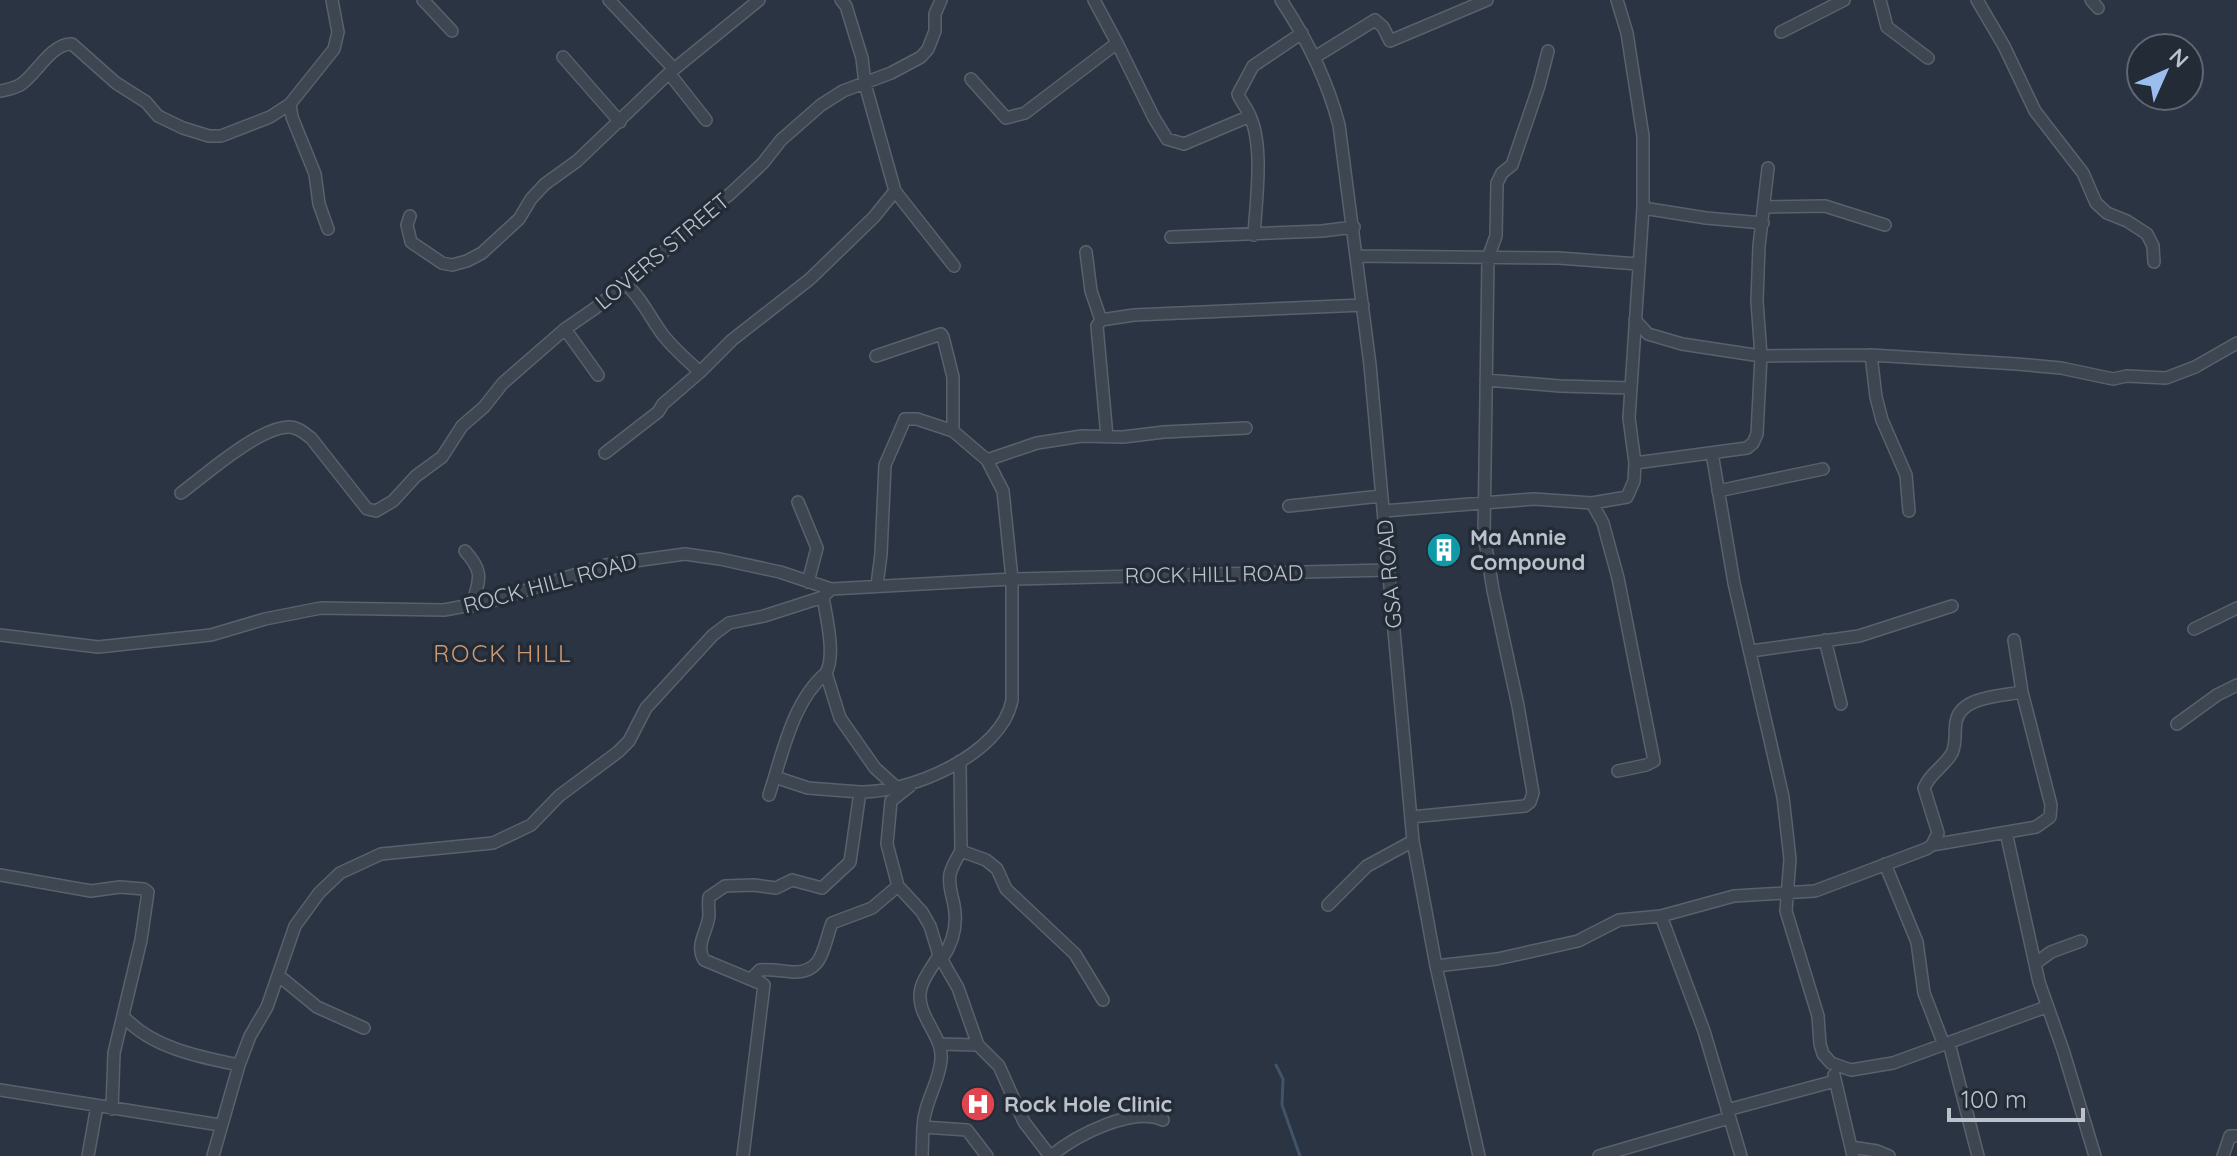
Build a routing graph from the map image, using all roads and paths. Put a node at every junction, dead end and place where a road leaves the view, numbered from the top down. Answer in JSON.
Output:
{"nodes":[{"id":1,"x":332,"y":0,"type":"edge"},
{"id":2,"x":423,"y":0,"type":"edge"},
{"id":3,"x":609,"y":0,"type":"edge"},
{"id":4,"x":759,"y":0,"type":"edge"},
{"id":5,"x":841,"y":0,"type":"edge"},
{"id":6,"x":941,"y":0,"type":"edge"},
{"id":7,"x":1094,"y":0,"type":"edge"},
{"id":8,"x":1487,"y":0,"type":"edge"},
{"id":9,"x":1617,"y":0,"type":"edge"},
{"id":10,"x":1844,"y":0,"type":"edge"},
{"id":11,"x":1880,"y":0,"type":"edge"},
{"id":12,"x":1977,"y":0,"type":"edge"},
{"id":13,"x":1286,"y":2,"type":"edge"},
{"id":14,"x":452,"y":31,"type":"dead end"},
{"id":15,"x":1781,"y":32,"type":"dead end"},
{"id":16,"x":1302,"y":33,"type":"junction"},
{"id":17,"x":1117,"y":43,"type":"junction"},
{"id":18,"x":1548,"y":51,"type":"dead end"},
{"id":19,"x":563,"y":57,"type":"dead end"},
{"id":20,"x":1315,"y":57,"type":"junction"},
{"id":21,"x":1928,"y":58,"type":"dead end"},
{"id":22,"x":672,"y":71,"type":"junction"},
{"id":23,"x":971,"y":79,"type":"dead end"},
{"id":24,"x":865,"y":84,"type":"junction"},
{"id":25,"x":0,"y":91,"type":"edge"},
{"id":26,"x":290,"y":104,"type":"junction"},
{"id":27,"x":1250,"y":116,"type":"junction"},
{"id":28,"x":706,"y":120,"type":"dead end"},
{"id":29,"x":620,"y":122,"type":"junction"},
{"id":30,"x":1768,"y":168,"type":"dead end"},
{"id":31,"x":895,"y":191,"type":"junction"},
{"id":32,"x":1765,"y":207,"type":"junction"},
{"id":33,"x":1643,"y":208,"type":"junction"},
{"id":34,"x":410,"y":216,"type":"dead end"},
{"id":35,"x":1763,"y":223,"type":"junction"},
{"id":36,"x":1885,"y":225,"type":"dead end"},
{"id":37,"x":1354,"y":227,"type":"junction"},
{"id":38,"x":328,"y":229,"type":"dead end"},
{"id":39,"x":1254,"y":235,"type":"junction"},
{"id":40,"x":1171,"y":237,"type":"dead end"},
{"id":41,"x":1086,"y":252,"type":"dead end"},
{"id":42,"x":1357,"y":256,"type":"junction"},
{"id":43,"x":1488,"y":258,"type":"junction"},
{"id":44,"x":2154,"y":262,"type":"dead end"},
{"id":45,"x":1638,"y":264,"type":"junction"},
{"id":46,"x":954,"y":266,"type":"dead end"},
{"id":47,"x":625,"y":283,"type":"junction"},
{"id":48,"x":1363,"y":305,"type":"junction"},
{"id":49,"x":1101,"y":320,"type":"junction"},
{"id":50,"x":1635,"y":320,"type":"junction"},
{"id":51,"x":565,"y":329,"type":"junction"},
{"id":52,"x":1648,"y":334,"type":"junction"},
{"id":53,"x":1634,"y":336,"type":"junction"},
{"id":54,"x":2237,"y":343,"type":"edge"},
{"id":55,"x":1871,"y":355,"type":"junction"},
{"id":56,"x":876,"y":356,"type":"dead end"},
{"id":57,"x":1761,"y":356,"type":"junction"},
{"id":58,"x":700,"y":372,"type":"junction"},
{"id":59,"x":598,"y":375,"type":"dead end"},
{"id":60,"x":1486,"y":380,"type":"junction"},
{"id":61,"x":1631,"y":388,"type":"junction"},
{"id":62,"x":1246,"y":428,"type":"dead end"},
{"id":63,"x":953,"y":431,"type":"junction"},
{"id":64,"x":1107,"y":437,"type":"junction"},
{"id":65,"x":605,"y":453,"type":"dead end"},
{"id":66,"x":1712,"y":453,"type":"junction"},
{"id":67,"x":987,"y":460,"type":"junction"},
{"id":68,"x":1635,"y":463,"type":"junction"},
{"id":69,"x":1823,"y":469,"type":"dead end"},
{"id":70,"x":1718,"y":491,"type":"junction"},
{"id":71,"x":181,"y":493,"type":"dead end"},
{"id":72,"x":1381,"y":496,"type":"junction"},
{"id":73,"x":798,"y":502,"type":"dead end"},
{"id":74,"x":1485,"y":502,"type":"junction"},
{"id":75,"x":1592,"y":503,"type":"junction"},
{"id":76,"x":1289,"y":506,"type":"dead end"},
{"id":77,"x":1383,"y":511,"type":"junction"},
{"id":78,"x":1909,"y":511,"type":"dead end"},
{"id":79,"x":465,"y":551,"type":"dead end"},
{"id":80,"x":1389,"y":570,"type":"junction"},
{"id":81,"x":1012,"y":579,"type":"junction"},
{"id":82,"x":808,"y":582,"type":"junction"},
{"id":83,"x":877,"y":585,"type":"junction"},
{"id":84,"x":827,"y":593,"type":"junction"},
{"id":85,"x":472,"y":606,"type":"junction"},
{"id":86,"x":1952,"y":606,"type":"dead end"},
{"id":87,"x":2237,"y":608,"type":"edge"},
{"id":88,"x":2194,"y":629,"type":"dead end"},
{"id":89,"x":0,"y":635,"type":"edge"},
{"id":90,"x":1825,"y":640,"type":"junction"},
{"id":91,"x":2014,"y":640,"type":"dead end"},
{"id":92,"x":1751,"y":651,"type":"junction"},
{"id":93,"x":826,"y":673,"type":"junction"},
{"id":94,"x":2237,"y":685,"type":"edge"},
{"id":95,"x":2022,"y":692,"type":"junction"},
{"id":96,"x":1841,"y":704,"type":"dead end"},
{"id":97,"x":2177,"y":724,"type":"dead end"},
{"id":98,"x":960,"y":761,"type":"junction"},
{"id":99,"x":1618,"y":771,"type":"dead end"},
{"id":100,"x":775,"y":777,"type":"junction"},
{"id":101,"x":913,"y":783,"type":"junction"},
{"id":102,"x":897,"y":788,"type":"junction"},
{"id":103,"x":860,"y":792,"type":"junction"},
{"id":104,"x":769,"y":795,"type":"dead end"},
{"id":105,"x":1411,"y":817,"type":"junction"},
{"id":106,"x":2006,"y":832,"type":"junction"},
{"id":107,"x":1413,"y":841,"type":"junction"},
{"id":108,"x":1932,"y":845,"type":"junction"},
{"id":109,"x":961,"y":851,"type":"junction"},
{"id":110,"x":1885,"y":864,"type":"junction"},
{"id":111,"x":0,"y":875,"type":"edge"},
{"id":112,"x":898,"y":886,"type":"junction"},
{"id":113,"x":1787,"y":891,"type":"junction"},
{"id":114,"x":1328,"y":905,"type":"dead end"},
{"id":115,"x":1661,"y":916,"type":"junction"},
{"id":116,"x":2081,"y":941,"type":"dead end"},
{"id":117,"x":940,"y":957,"type":"junction"},
{"id":118,"x":2036,"y":963,"type":"junction"},
{"id":119,"x":1436,"y":966,"type":"junction"},
{"id":120,"x":278,"y":975,"type":"junction"},
{"id":121,"x":764,"y":985,"type":"junction"},
{"id":122,"x":1103,"y":1000,"type":"dead end"},
{"id":123,"x":2046,"y":1007,"type":"junction"},
{"id":124,"x":123,"y":1016,"type":"junction"},
{"id":125,"x":364,"y":1028,"type":"dead end"},
{"id":126,"x":939,"y":1044,"type":"junction"},
{"id":127,"x":1946,"y":1044,"type":"junction"},
{"id":128,"x":978,"y":1045,"type":"junction"},
{"id":129,"x":1831,"y":1063,"type":"junction"},
{"id":130,"x":239,"y":1065,"type":"junction"},
{"id":131,"x":1835,"y":1081,"type":"junction"},
{"id":132,"x":0,"y":1090,"type":"edge"},
{"id":133,"x":97,"y":1106,"type":"junction"},
{"id":134,"x":112,"y":1109,"type":"junction"},
{"id":135,"x":1728,"y":1114,"type":"junction"},
{"id":136,"x":1163,"y":1120,"type":"dead end"},
{"id":137,"x":220,"y":1125,"type":"junction"},
{"id":138,"x":923,"y":1127,"type":"junction"},
{"id":139,"x":2237,"y":1136,"type":"edge"},
{"id":140,"x":1852,"y":1152,"type":"edge"},
{"id":141,"x":88,"y":1156,"type":"edge"},
{"id":142,"x":213,"y":1156,"type":"edge"},
{"id":143,"x":743,"y":1156,"type":"edge"},
{"id":144,"x":922,"y":1156,"type":"edge"},
{"id":145,"x":987,"y":1156,"type":"edge"},
{"id":146,"x":1050,"y":1156,"type":"edge"},
{"id":147,"x":1479,"y":1156,"type":"edge"},
{"id":148,"x":1599,"y":1156,"type":"edge"},
{"id":149,"x":1741,"y":1156,"type":"edge"},
{"id":150,"x":1889,"y":1156,"type":"edge"},
{"id":151,"x":1978,"y":1156,"type":"edge"},
{"id":152,"x":2095,"y":1156,"type":"edge"},
{"id":153,"x":2223,"y":1156,"type":"edge"}],
"edges":[{"from":1,"to":26,"type":"street"},
{"from":2,"to":14,"type":"street"},
{"from":3,"to":22,"type":"street"},
{"from":4,"to":22,"type":"street"},
{"from":5,"to":24,"type":"street"},
{"from":6,"to":24,"type":"street","name":"LOVERS STREET"},
{"from":7,"to":17,"type":"street"},
{"from":8,"to":20,"type":"street"},
{"from":9,"to":33,"type":"street"},
{"from":10,"to":15,"type":"street"},
{"from":11,"to":21,"type":"street"},
{"from":12,"to":44,"type":"street"},
{"from":13,"to":16,"type":"street","name":"GSA ROAD"},
{"from":16,"to":20,"type":"street","name":"GSA ROAD"},
{"from":16,"to":27,"type":"street"},
{"from":17,"to":23,"type":"street"},
{"from":17,"to":27,"type":"street"},
{"from":18,"to":43,"type":"street"},
{"from":19,"to":29,"type":"street"},
{"from":20,"to":37,"type":"street","name":"GSA ROAD"},
{"from":22,"to":28,"type":"street"},
{"from":22,"to":29,"type":"street"},
{"from":24,"to":31,"type":"street"},
{"from":24,"to":47,"type":"street","name":"LOVERS STREET"},
{"from":25,"to":26,"type":"street"},
{"from":26,"to":38,"type":"street"},
{"from":27,"to":39,"type":"street"},
{"from":29,"to":34,"type":"street"},
{"from":30,"to":32,"type":"street"},
{"from":31,"to":46,"type":"street"},
{"from":31,"to":58,"type":"street"},
{"from":32,"to":35,"type":"street"},
{"from":32,"to":36,"type":"street"},
{"from":33,"to":35,"type":"street"},
{"from":33,"to":45,"type":"street"},
{"from":35,"to":57,"type":"street"},
{"from":37,"to":39,"type":"street"},
{"from":37,"to":42,"type":"street","name":"GSA ROAD"},
{"from":39,"to":40,"type":"street"},
{"from":41,"to":49,"type":"street"},
{"from":42,"to":43,"type":"street"},
{"from":42,"to":48,"type":"street","name":"GSA ROAD"},
{"from":43,"to":45,"type":"street"},
{"from":43,"to":60,"type":"street"},
{"from":45,"to":50,"type":"street"},
{"from":47,"to":51,"type":"street","name":"LOVERS STREET"},
{"from":47,"to":58,"type":"street"},
{"from":48,"to":49,"type":"street"},
{"from":48,"to":72,"type":"street","name":"GSA ROAD"},
{"from":49,"to":64,"type":"street"},
{"from":50,"to":52,"type":"street"},
{"from":50,"to":53,"type":"street"},
{"from":51,"to":59,"type":"street"},
{"from":51,"to":71,"type":"street","name":"LOVERS STREET"},
{"from":52,"to":53,"type":"street"},
{"from":52,"to":57,"type":"street"},
{"from":53,"to":61,"type":"street"},
{"from":54,"to":55,"type":"street"},
{"from":55,"to":57,"type":"street"},
{"from":55,"to":78,"type":"street"},
{"from":56,"to":63,"type":"street"},
{"from":57,"to":66,"type":"street"},
{"from":58,"to":65,"type":"street"},
{"from":60,"to":61,"type":"street"},
{"from":60,"to":74,"type":"street"},
{"from":61,"to":68,"type":"street"},
{"from":62,"to":64,"type":"street"},
{"from":63,"to":67,"type":"street"},
{"from":63,"to":83,"type":"street"},
{"from":64,"to":67,"type":"street"},
{"from":66,"to":68,"type":"street"},
{"from":66,"to":70,"type":"street"},
{"from":67,"to":81,"type":"street"},
{"from":68,"to":75,"type":"street"},
{"from":69,"to":70,"type":"street"},
{"from":70,"to":92,"type":"street"},
{"from":72,"to":76,"type":"street"},
{"from":72,"to":77,"type":"street","name":"GSA ROAD"},
{"from":73,"to":82,"type":"street"},
{"from":74,"to":75,"type":"street"},
{"from":74,"to":77,"type":"street"},
{"from":74,"to":105,"type":"street"},
{"from":75,"to":99,"type":"street"},
{"from":77,"to":80,"type":"street","name":"GSA ROAD"},
{"from":79,"to":85,"type":"street"},
{"from":80,"to":81,"type":"street","name":"ROCK HILL ROAD"},
{"from":80,"to":105,"type":"street","name":"GSA ROAD"},
{"from":81,"to":83,"type":"street","name":"ROCK HILL ROAD"},
{"from":81,"to":98,"type":"street"},
{"from":82,"to":84,"type":"street","name":"ROCK HILL ROAD"},
{"from":82,"to":85,"type":"street","name":"ROCK HILL ROAD"},
{"from":83,"to":84,"type":"street","name":"ROCK HILL ROAD"},
{"from":84,"to":93,"type":"street"},
{"from":84,"to":120,"type":"street"},
{"from":85,"to":89,"type":"street","name":"ROCK HILL ROAD"},
{"from":86,"to":90,"type":"street"},
{"from":87,"to":88,"type":"street"},
{"from":90,"to":92,"type":"street"},
{"from":90,"to":96,"type":"street"},
{"from":91,"to":95,"type":"street"},
{"from":92,"to":113,"type":"street"},
{"from":93,"to":100,"type":"street"},
{"from":93,"to":102,"type":"street"},
{"from":94,"to":97,"type":"street"},
{"from":95,"to":106,"type":"street"},
{"from":95,"to":108,"type":"street"},
{"from":98,"to":101,"type":"street"},
{"from":98,"to":109,"type":"street"},
{"from":100,"to":103,"type":"street"},
{"from":100,"to":104,"type":"street"},
{"from":101,"to":102,"type":"street"},
{"from":101,"to":112,"type":"street"},
{"from":102,"to":103,"type":"street"},
{"from":103,"to":121,"type":"street"},
{"from":105,"to":107,"type":"street","name":"GSA ROAD"},
{"from":106,"to":108,"type":"street"},
{"from":106,"to":118,"type":"street"},
{"from":107,"to":114,"type":"street"},
{"from":107,"to":119,"type":"street","name":"GSA ROAD"},
{"from":108,"to":110,"type":"street"},
{"from":109,"to":117,"type":"street"},
{"from":109,"to":122,"type":"street"},
{"from":110,"to":113,"type":"street"},
{"from":110,"to":127,"type":"street"},
{"from":111,"to":124,"type":"street"},
{"from":112,"to":117,"type":"street"},
{"from":112,"to":121,"type":"street"},
{"from":113,"to":115,"type":"street"},
{"from":113,"to":129,"type":"street"},
{"from":115,"to":119,"type":"street"},
{"from":115,"to":135,"type":"street"},
{"from":116,"to":118,"type":"street"},
{"from":117,"to":126,"type":"street"},
{"from":117,"to":128,"type":"street"},
{"from":118,"to":123,"type":"street"},
{"from":119,"to":147,"type":"street","name":"GSA ROAD"},
{"from":120,"to":125,"type":"street"},
{"from":120,"to":130,"type":"street"},
{"from":121,"to":143,"type":"street"},
{"from":123,"to":127,"type":"street"},
{"from":123,"to":152,"type":"street"},
{"from":124,"to":130,"type":"street"},
{"from":124,"to":134,"type":"street"},
{"from":126,"to":128,"type":"street"},
{"from":126,"to":138,"type":"street"},
{"from":127,"to":129,"type":"street"},
{"from":127,"to":151,"type":"street"},
{"from":128,"to":146,"type":"street"},
{"from":129,"to":131,"type":"street"},
{"from":130,"to":137,"type":"street"},
{"from":131,"to":135,"type":"street"},
{"from":131,"to":140,"type":"street"},
{"from":132,"to":133,"type":"street"},
{"from":133,"to":134,"type":"street"},
{"from":133,"to":141,"type":"street"},
{"from":134,"to":137,"type":"street"},
{"from":135,"to":148,"type":"street"},
{"from":135,"to":149,"type":"street"},
{"from":136,"to":146,"type":"street"},
{"from":137,"to":142,"type":"street"},
{"from":138,"to":144,"type":"street"},
{"from":138,"to":145,"type":"street"},
{"from":139,"to":153,"type":"street"},
{"from":140,"to":150,"type":"street"}]}
